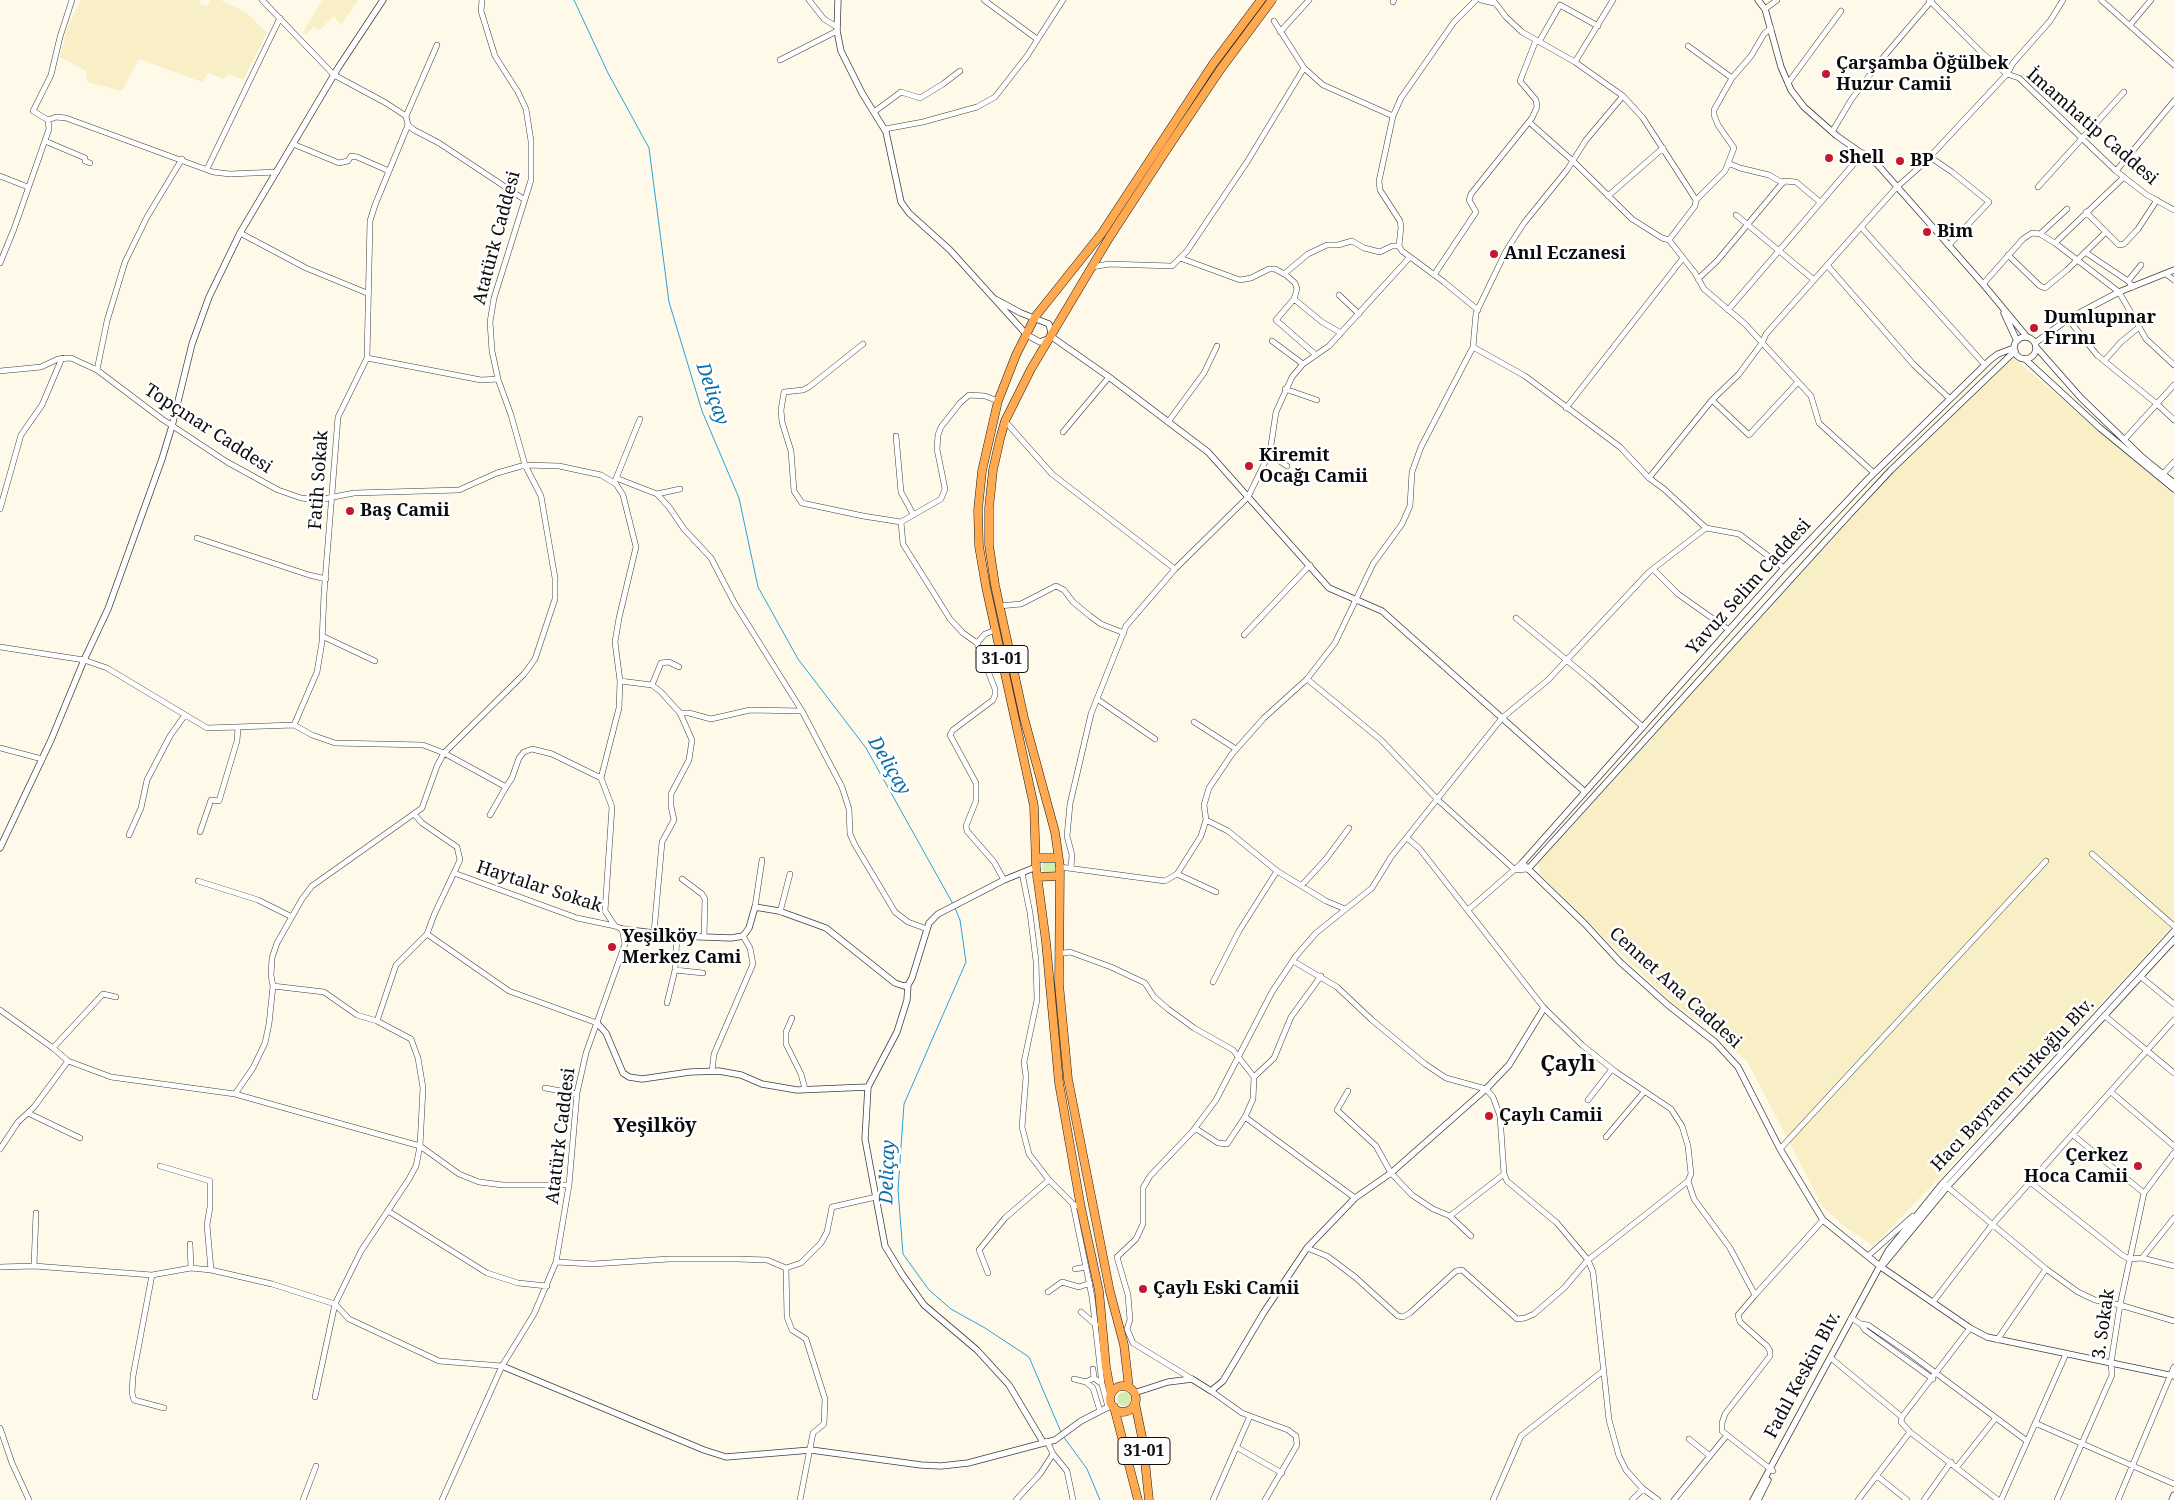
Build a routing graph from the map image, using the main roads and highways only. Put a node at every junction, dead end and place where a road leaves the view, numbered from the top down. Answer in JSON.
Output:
{"nodes":[{"id":1,"x":1261,"y":0,"type":"edge"},
{"id":2,"x":1272,"y":0,"type":"edge"},
{"id":3,"x":1036,"y":858,"type":"junction"},
{"id":4,"x":1058,"y":858,"type":"junction"},
{"id":5,"x":1060,"y":876,"type":"junction"},
{"id":6,"x":1037,"y":877,"type":"junction"},
{"id":7,"x":1132,"y":1390,"type":"junction"},
{"id":8,"x":1111,"y":1394,"type":"junction"},
{"id":9,"x":1135,"y":1403,"type":"junction"},
{"id":10,"x":1111,"y":1406,"type":"junction"},
{"id":11,"x":1138,"y":1500,"type":"edge"},
{"id":12,"x":1149,"y":1500,"type":"edge"}],
"edges":[{"from":1,"to":3,"type":"highway","number":"31-01"},
{"from":2,"to":4,"type":"highway","number":"31-01"},
{"from":3,"to":4,"type":"highway"},
{"from":3,"to":6,"type":"highway","number":"31-01"},
{"from":4,"to":5,"type":"highway","number":"31-01"},
{"from":5,"to":6,"type":"highway"},
{"from":5,"to":7,"type":"highway","number":"31-01"},
{"from":6,"to":8,"type":"highway","number":"31-01"},
{"from":7,"to":8,"type":"highway"},
{"from":7,"to":9,"type":"highway"},
{"from":8,"to":10,"type":"highway"},
{"from":9,"to":10,"type":"highway"},
{"from":9,"to":12,"type":"highway","number":"31-01"},
{"from":10,"to":11,"type":"highway","number":"31-01"}]}
